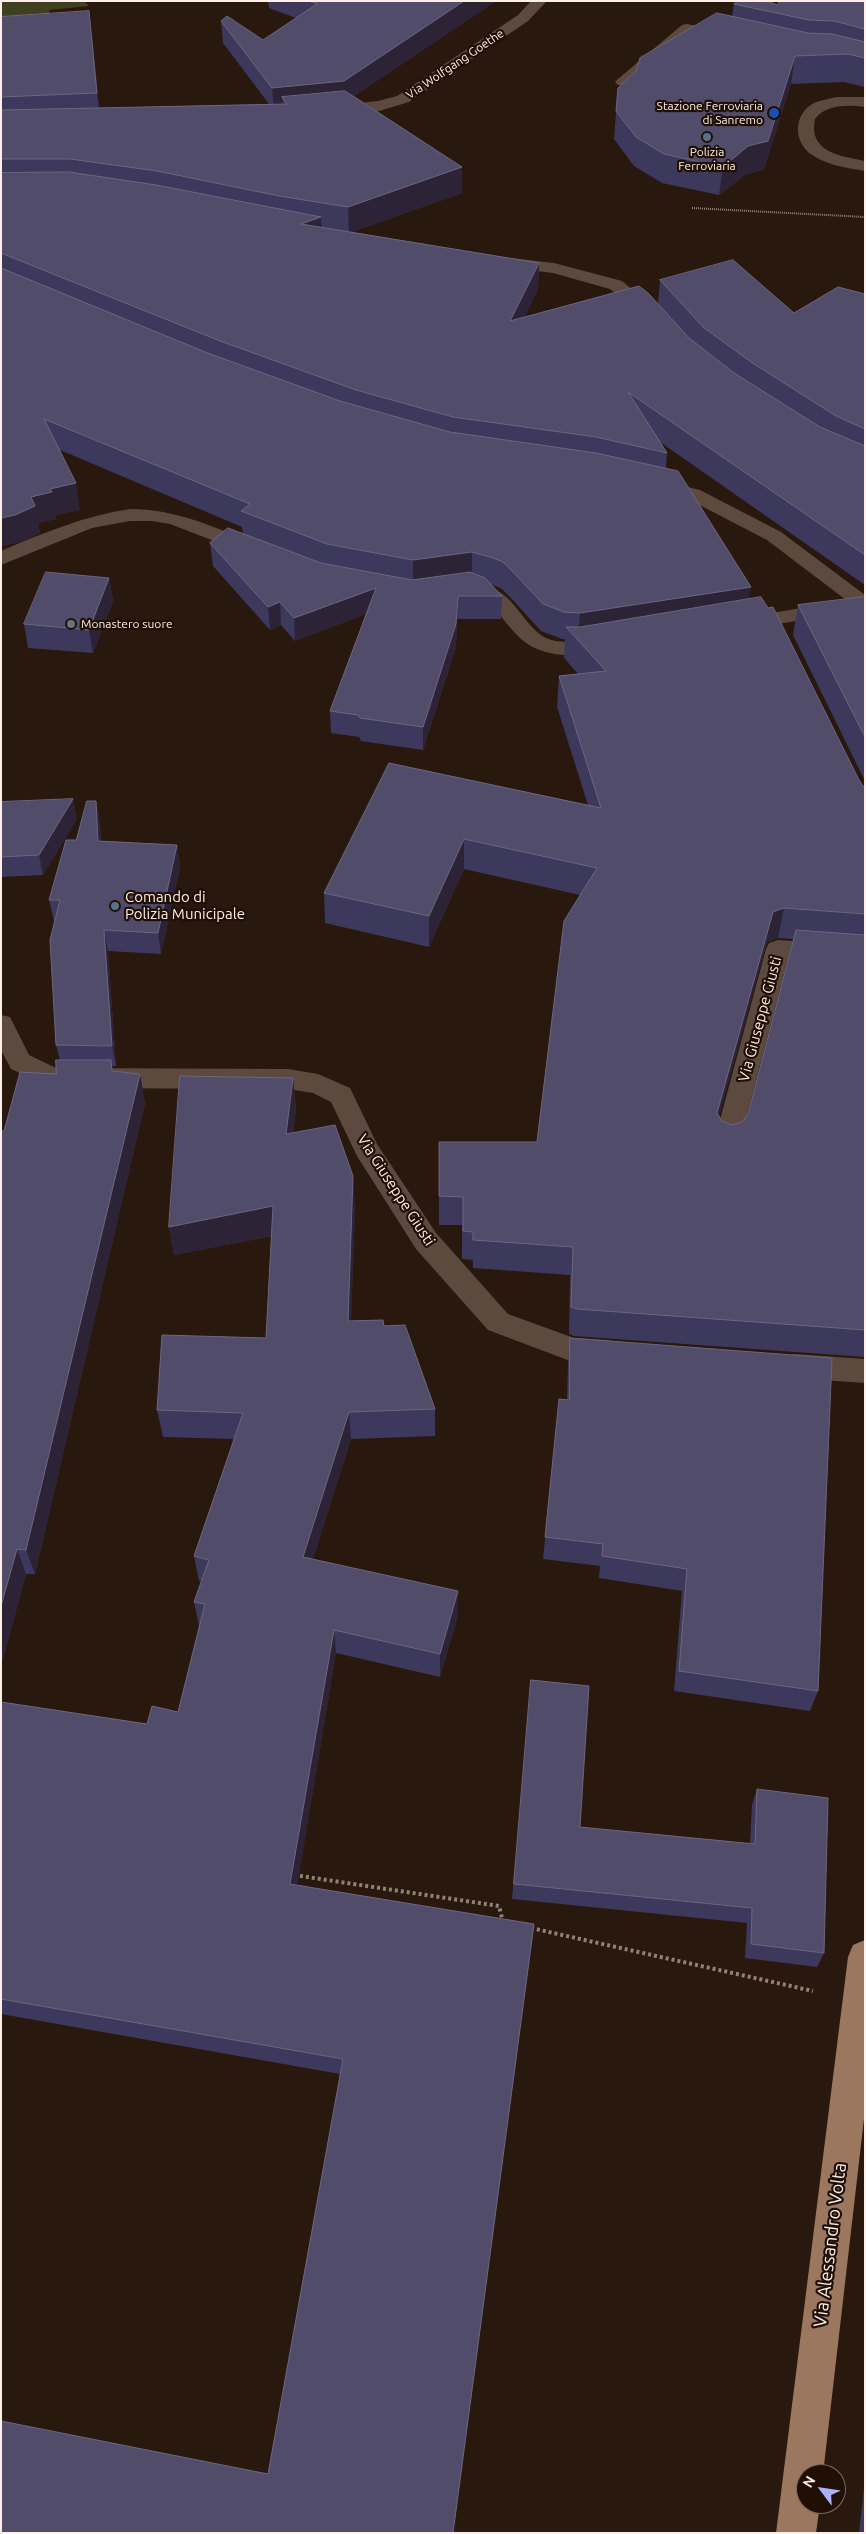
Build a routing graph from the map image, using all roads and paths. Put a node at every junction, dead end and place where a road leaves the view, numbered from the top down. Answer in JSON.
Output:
{"nodes":[{"id":1,"x":540,"y":1,"type":"edge"},
{"id":2,"x":739,"y":38,"type":"edge"},
{"id":3,"x":623,"y":82,"type":"edge"},
{"id":4,"x":865,"y":102,"type":"edge"},
{"id":5,"x":314,"y":112,"type":"edge"},
{"id":6,"x":865,"y":166,"type":"edge"},
{"id":7,"x":692,"y":208,"type":"dead end"},
{"id":8,"x":865,"y":217,"type":"edge"},
{"id":9,"x":485,"y":261,"type":"edge"},
{"id":10,"x":660,"y":322,"type":"edge"},
{"id":11,"x":639,"y":482,"type":"edge"},
{"id":12,"x":1,"y":558,"type":"edge"},
{"id":13,"x":274,"y":559,"type":"edge"},
{"id":14,"x":448,"y":592,"type":"edge"},
{"id":15,"x":864,"y":604,"type":"edge"},
{"id":16,"x":723,"y":627,"type":"edge"},
{"id":17,"x":617,"y":644,"type":"edge"},
{"id":18,"x":865,"y":956,"type":"edge"},
{"id":19,"x":1,"y":1024,"type":"edge"},
{"id":20,"x":727,"y":1142,"type":"edge"},
{"id":21,"x":631,"y":1354,"type":"edge"},
{"id":22,"x":767,"y":1364,"type":"edge"},
{"id":23,"x":865,"y":1371,"type":"edge"},
{"id":24,"x":284,"y":1874,"type":"edge"},
{"id":25,"x":512,"y":1924,"type":"edge"},
{"id":26,"x":522,"y":1926,"type":"edge"},
{"id":27,"x":865,"y":1957,"type":"edge"},
{"id":28,"x":860,"y":2001,"type":"junction"},
{"id":29,"x":796,"y":2533,"type":"edge"}],
"edges":[{"from":1,"to":5,"type":"street","name":"Via Wolfgang Goethe"},
{"from":2,"to":3,"type":"street"},
{"from":4,"to":6,"type":"street"},
{"from":7,"to":8,"type":"path"},
{"from":9,"to":10,"type":"street"},
{"from":11,"to":15,"type":"street"},
{"from":12,"to":13,"type":"street"},
{"from":14,"to":17,"type":"street"},
{"from":15,"to":16,"type":"street"},
{"from":18,"to":20,"type":"street","name":"Via Giuseppe Giusti"},
{"from":19,"to":21,"type":"street","name":"Via Giuseppe Giusti"},
{"from":22,"to":23,"type":"street"},
{"from":24,"to":25,"type":"path"},
{"from":26,"to":28,"type":"path"},
{"from":27,"to":28,"type":"main road","name":"Via Alessandro Volta"},
{"from":28,"to":29,"type":"main road","name":"Via Alessandro Volta"}]}
